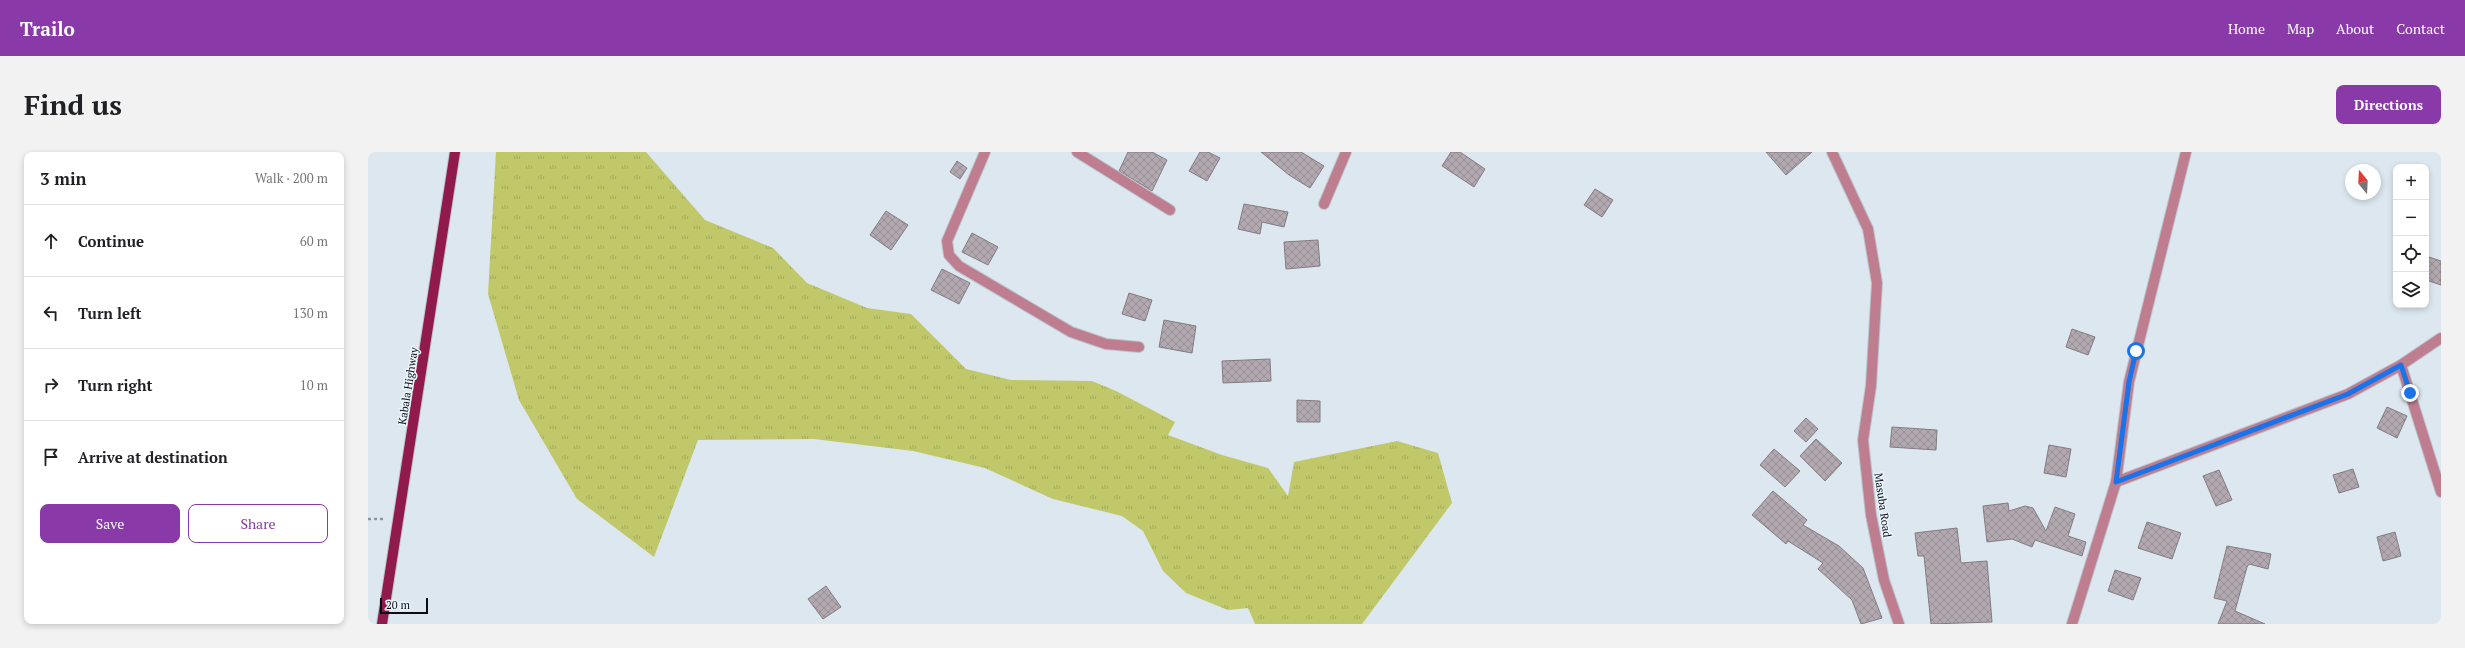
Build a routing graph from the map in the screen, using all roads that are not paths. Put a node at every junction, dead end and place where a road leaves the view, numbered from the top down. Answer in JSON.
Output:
{"nodes":[{"id":1,"x":455,"y":152,"type":"edge"},
{"id":2,"x":985,"y":152,"type":"edge"},
{"id":3,"x":1077,"y":152,"type":"edge"},
{"id":4,"x":1346,"y":152,"type":"edge"},
{"id":5,"x":1832,"y":152,"type":"edge"},
{"id":6,"x":2186,"y":152,"type":"edge"},
{"id":7,"x":1324,"y":204,"type":"dead end"},
{"id":8,"x":1170,"y":210,"type":"dead end"},
{"id":9,"x":2441,"y":338,"type":"edge"},
{"id":10,"x":1139,"y":347,"type":"dead end"},
{"id":11,"x":2401,"y":365,"type":"junction"},
{"id":12,"x":2116,"y":482,"type":"junction"},
{"id":13,"x":2441,"y":492,"type":"edge"},
{"id":14,"x":382,"y":624,"type":"edge"},
{"id":15,"x":1899,"y":624,"type":"edge"},
{"id":16,"x":2072,"y":624,"type":"edge"}],
"edges":[{"from":1,"to":14,"type":"main road","name":"Kabala Highway"},
{"from":2,"to":10,"type":"street"},
{"from":3,"to":8,"type":"street"},
{"from":4,"to":7,"type":"street"},
{"from":5,"to":15,"type":"street","name":"Masuba Road"},
{"from":6,"to":12,"type":"street"},
{"from":9,"to":11,"type":"street"},
{"from":11,"to":12,"type":"street"},
{"from":11,"to":13,"type":"street"},
{"from":12,"to":16,"type":"street"}]}
